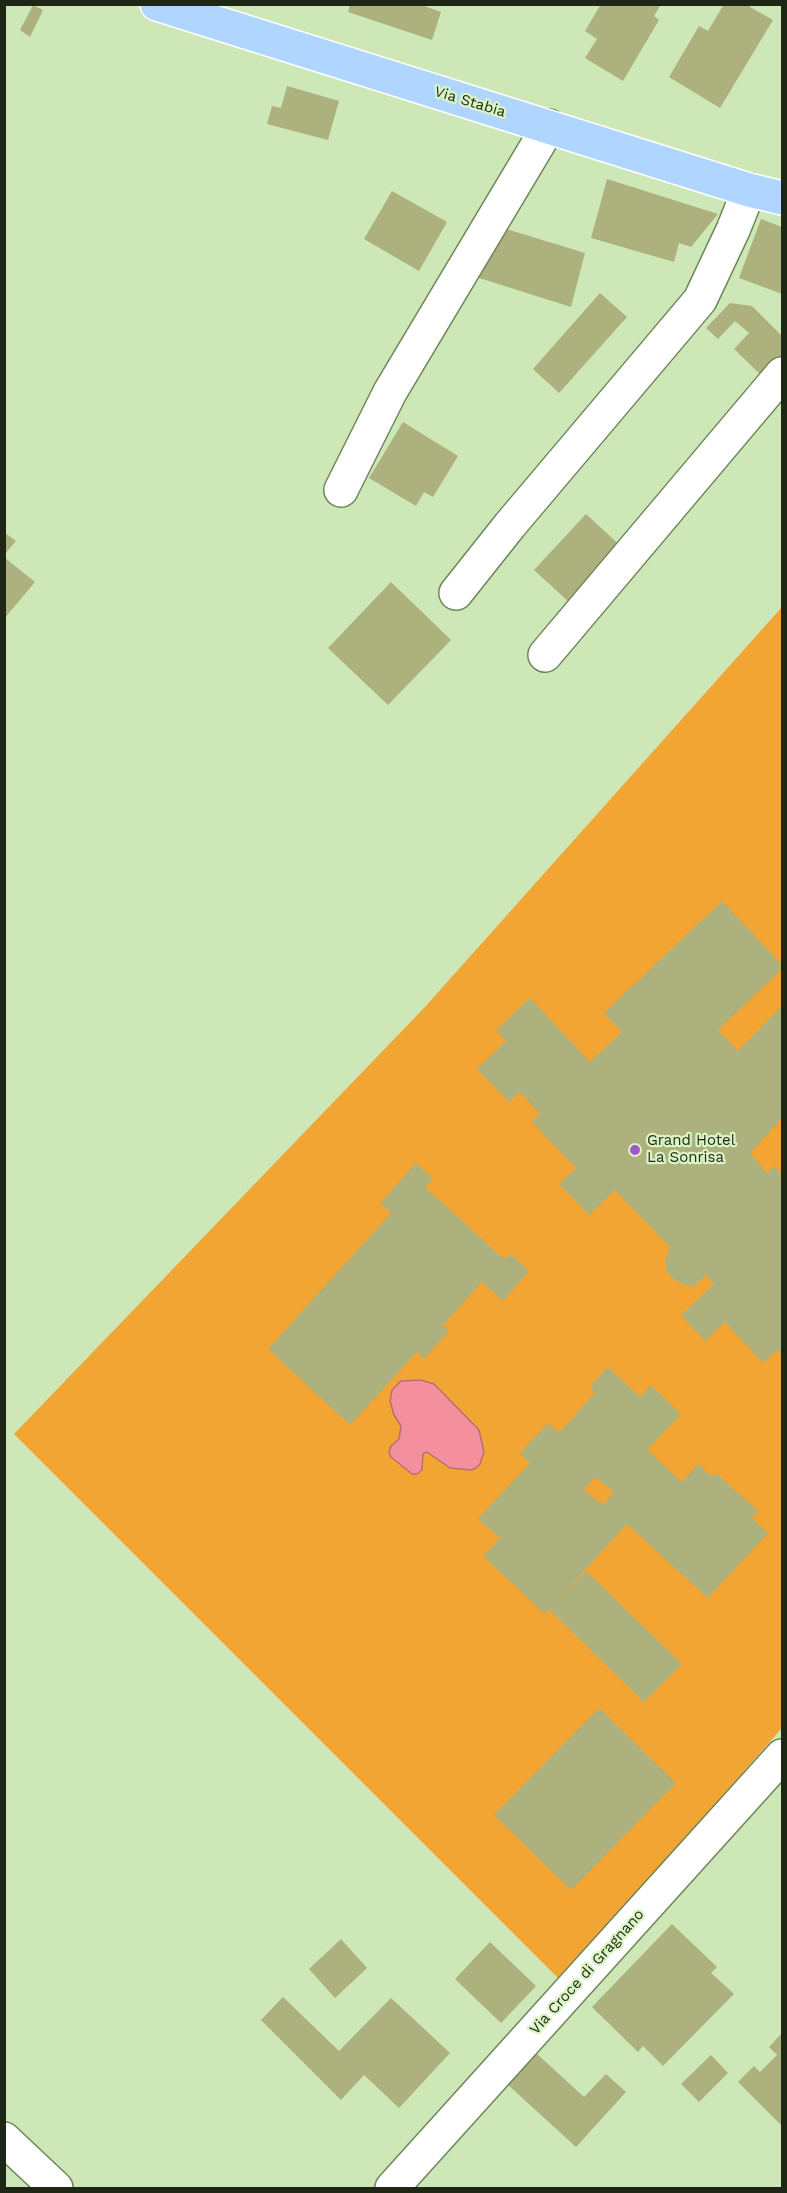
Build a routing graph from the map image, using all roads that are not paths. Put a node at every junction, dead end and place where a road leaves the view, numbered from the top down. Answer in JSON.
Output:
{"nodes":[{"id":1,"x":157,"y":4,"type":"edge"},
{"id":2,"x":549,"y":126,"type":"junction"},
{"id":3,"x":749,"y":190,"type":"junction"},
{"id":4,"x":783,"y":198,"type":"edge"},
{"id":5,"x":783,"y":374,"type":"edge"},
{"id":6,"x":340,"y":490,"type":"dead end"},
{"id":7,"x":456,"y":593,"type":"dead end"},
{"id":8,"x":545,"y":655,"type":"dead end"},
{"id":9,"x":783,"y":1756,"type":"edge"},
{"id":10,"x":4,"y":2139,"type":"edge"},
{"id":11,"x":56,"y":2188,"type":"edge"},
{"id":12,"x":392,"y":2188,"type":"edge"}],
"edges":[{"from":1,"to":2,"type":"main road","name":"Via Stabia"},
{"from":2,"to":3,"type":"main road","name":"Via Stabia"},
{"from":2,"to":6,"type":"street"},
{"from":3,"to":4,"type":"main road","name":"Via Stabia"},
{"from":3,"to":7,"type":"street"},
{"from":5,"to":8,"type":"street"},
{"from":9,"to":12,"type":"street","name":"Via Croce di Gragnano"},
{"from":10,"to":11,"type":"street"}]}
